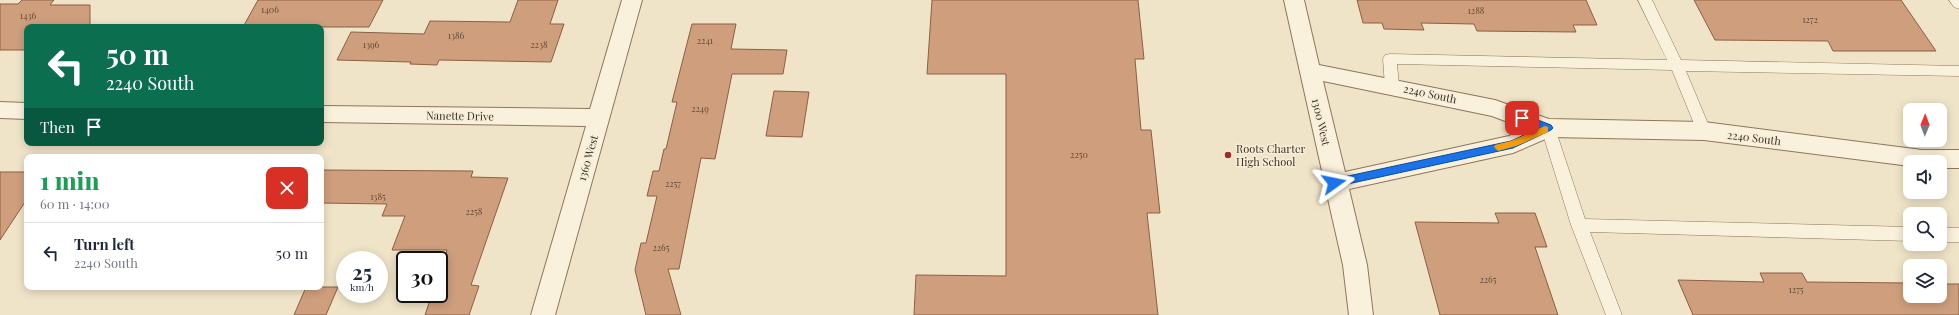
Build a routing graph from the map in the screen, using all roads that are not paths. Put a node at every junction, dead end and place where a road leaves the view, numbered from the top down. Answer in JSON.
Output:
{"nodes":[{"id":1,"x":632,"y":0,"type":"edge"},
{"id":2,"x":1294,"y":0,"type":"edge"},
{"id":3,"x":1645,"y":0,"type":"edge"},
{"id":4,"x":1956,"y":0,"type":"edge"},
{"id":5,"x":1959,"y":4,"type":"edge"},
{"id":6,"x":1677,"y":65,"type":"junction"},
{"id":7,"x":1309,"y":71,"type":"junction"},
{"id":8,"x":1959,"y":71,"type":"edge"},
{"id":9,"x":1392,"y":86,"type":"junction"},
{"id":10,"x":0,"y":110,"type":"edge"},
{"id":11,"x":24,"y":111,"type":"edge"},
{"id":12,"x":324,"y":114,"type":"edge"},
{"id":13,"x":600,"y":118,"type":"junction"},
{"id":14,"x":1548,"y":128,"type":"junction"},
{"id":15,"x":1704,"y":131,"type":"junction"},
{"id":16,"x":1959,"y":159,"type":"edge"},
{"id":17,"x":1334,"y":183,"type":"junction"},
{"id":18,"x":1579,"y":225,"type":"junction"},
{"id":19,"x":1903,"y":234,"type":"edge"},
{"id":20,"x":1947,"y":235,"type":"edge"},
{"id":21,"x":1959,"y":235,"type":"edge"},
{"id":22,"x":544,"y":315,"type":"edge"},
{"id":23,"x":1361,"y":315,"type":"edge"},
{"id":24,"x":1614,"y":315,"type":"edge"}],
"edges":[{"from":1,"to":13,"type":"street","name":"1360 West"},
{"from":2,"to":7,"type":"street","name":"1300 West"},
{"from":3,"to":6,"type":"lane"},
{"from":4,"to":5,"type":"lane"},
{"from":6,"to":8,"type":"lane"},
{"from":6,"to":9,"type":"lane"},
{"from":6,"to":15,"type":"lane"},
{"from":7,"to":9,"type":"street","name":"2240 South"},
{"from":7,"to":17,"type":"street","name":"1300 West"},
{"from":9,"to":14,"type":"street","name":"2240 South"},
{"from":10,"to":11,"type":"street"},
{"from":12,"to":13,"type":"street","name":"Nanette Drive"},
{"from":13,"to":22,"type":"street","name":"1360 West"},
{"from":14,"to":15,"type":"street","name":"2240 South"},
{"from":14,"to":17,"type":"street","name":"2240 South"},
{"from":14,"to":18,"type":"lane"},
{"from":15,"to":16,"type":"street","name":"2240 South"},
{"from":17,"to":23,"type":"street","name":"1300 West"},
{"from":18,"to":19,"type":"lane"},
{"from":18,"to":24,"type":"lane"},
{"from":20,"to":21,"type":"lane"}]}
